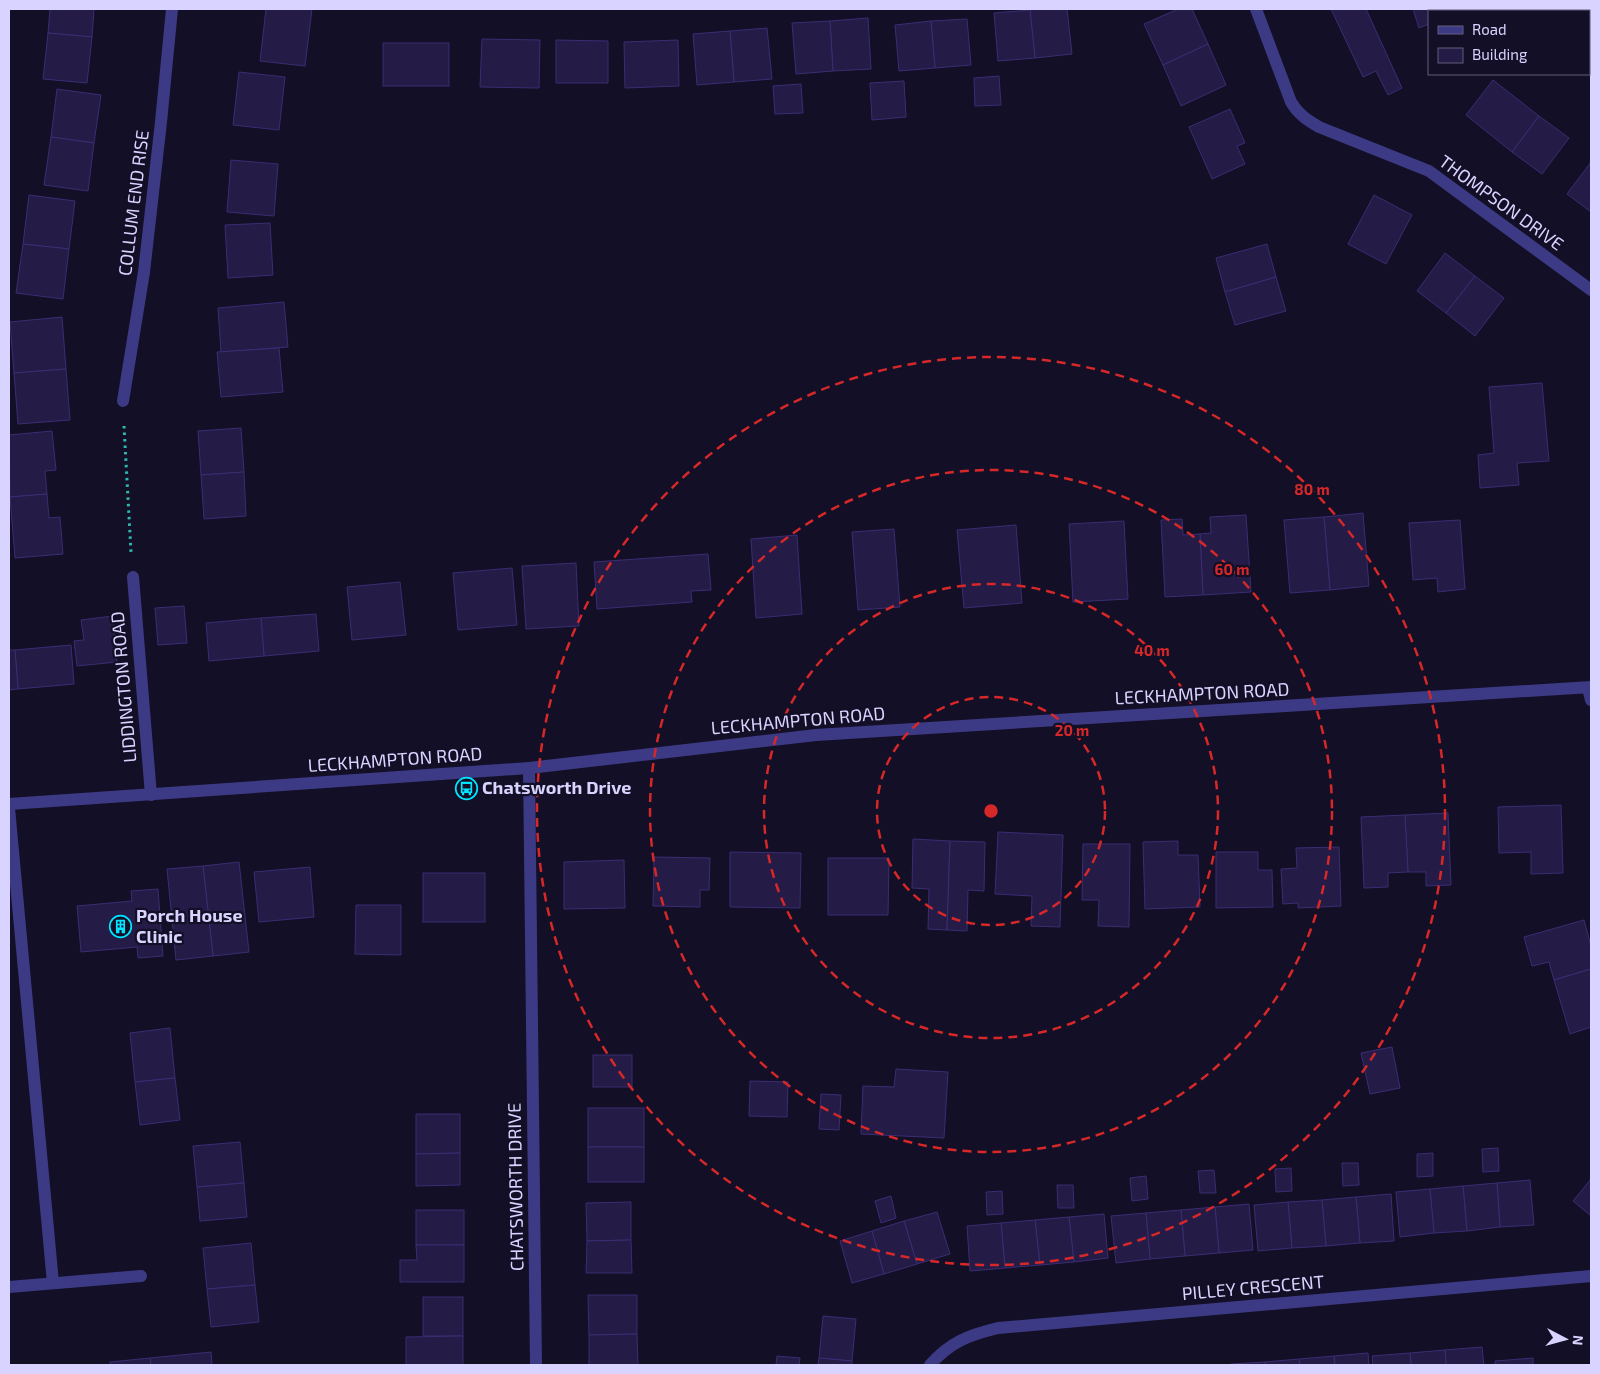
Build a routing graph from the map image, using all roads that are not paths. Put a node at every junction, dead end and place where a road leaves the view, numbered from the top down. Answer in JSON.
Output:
{"nodes":[{"id":1,"x":172,"y":9,"type":"edge"},
{"id":2,"x":1256,"y":9,"type":"edge"},
{"id":3,"x":1591,"y":290,"type":"edge"},
{"id":4,"x":123,"y":401,"type":"road end"},
{"id":5,"x":133,"y":577,"type":"road end"},
{"id":6,"x":1590,"y":687,"type":"edge"},
{"id":7,"x":1591,"y":700,"type":"edge"},
{"id":8,"x":529,"y":768,"type":"junction"},
{"id":9,"x":150,"y":794,"type":"junction"},
{"id":10,"x":9,"y":806,"type":"edge"},
{"id":11,"x":141,"y":1276,"type":"dead end"},
{"id":12,"x":1591,"y":1276,"type":"edge"},
{"id":13,"x":53,"y":1284,"type":"junction"},
{"id":14,"x":9,"y":1287,"type":"edge"},
{"id":15,"x":536,"y":1365,"type":"edge"},
{"id":16,"x":930,"y":1365,"type":"edge"}],
"edges":[{"from":1,"to":4,"type":"street","name":"COLLUM END RISE"},
{"from":2,"to":3,"type":"street","name":"THOMPSON DRIVE"},
{"from":5,"to":9,"type":"street","name":"LIDDINGTON ROAD"},
{"from":6,"to":7,"type":"street"},
{"from":6,"to":8,"type":"street","name":"LECKHAMPTON ROAD"},
{"from":8,"to":9,"type":"street","name":"LECKHAMPTON ROAD"},
{"from":8,"to":15,"type":"street","name":"CHATSWORTH DRIVE"},
{"from":9,"to":10,"type":"street","name":"LECKHAMPTON ROAD"},
{"from":10,"to":13,"type":"street"},
{"from":11,"to":13,"type":"street"},
{"from":12,"to":16,"type":"street","name":"PILLEY CRESCENT"},
{"from":13,"to":14,"type":"street"}]}
